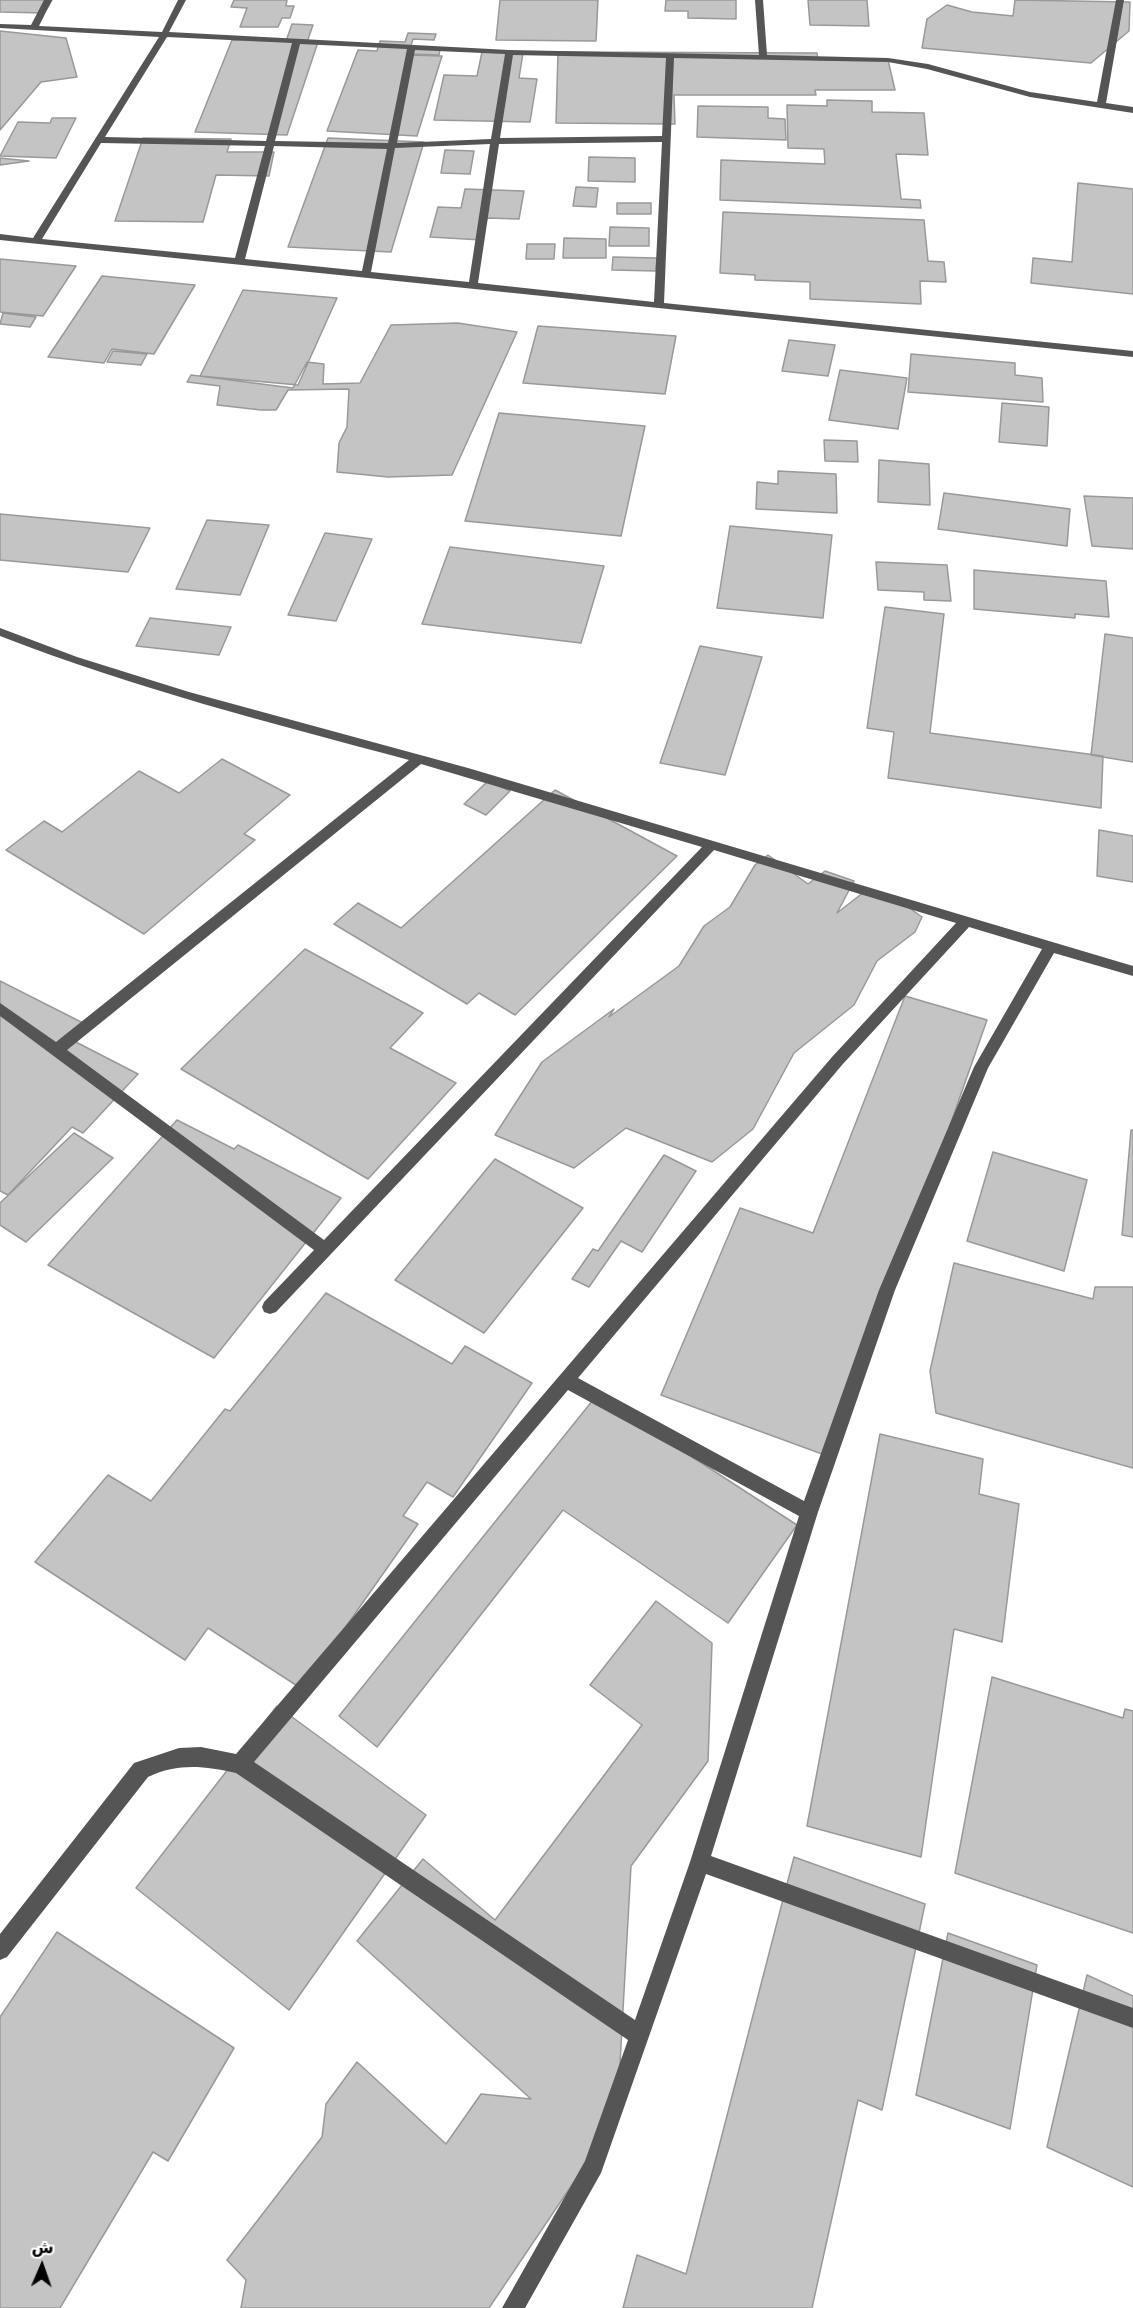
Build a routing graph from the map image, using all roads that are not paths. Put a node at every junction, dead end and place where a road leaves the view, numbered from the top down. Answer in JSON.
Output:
{"nodes":[{"id":1,"x":48,"y":0,"type":"edge"},
{"id":2,"x":182,"y":0,"type":"edge"},
{"id":3,"x":759,"y":0,"type":"edge"},
{"id":4,"x":1120,"y":0,"type":"edge"},
{"id":5,"x":0,"y":26,"type":"edge"},
{"id":6,"x":34,"y":28,"type":"junction"},
{"id":7,"x":164,"y":35,"type":"junction"},
{"id":8,"x":296,"y":43,"type":"junction"},
{"id":9,"x":411,"y":48,"type":"junction"},
{"id":10,"x":509,"y":52,"type":"junction"},
{"id":11,"x":670,"y":55,"type":"junction"},
{"id":12,"x":763,"y":57,"type":"junction"},
{"id":13,"x":1101,"y":105,"type":"junction"},
{"id":14,"x":1133,"y":110,"type":"edge"},
{"id":15,"x":666,"y":139,"type":"junction"},
{"id":16,"x":99,"y":140,"type":"junction"},
{"id":17,"x":495,"y":141,"type":"junction"},
{"id":18,"x":270,"y":144,"type":"junction"},
{"id":19,"x":392,"y":146,"type":"junction"},
{"id":20,"x":0,"y":237,"type":"edge"},
{"id":21,"x":36,"y":241,"type":"junction"},
{"id":22,"x":239,"y":263,"type":"junction"},
{"id":23,"x":366,"y":275,"type":"junction"},
{"id":24,"x":473,"y":285,"type":"junction"},
{"id":25,"x":659,"y":305,"type":"junction"},
{"id":26,"x":1133,"y":354,"type":"edge"},
{"id":27,"x":0,"y":632,"type":"edge"},
{"id":28,"x":419,"y":759,"type":"junction"},
{"id":29,"x":712,"y":844,"type":"junction"},
{"id":30,"x":965,"y":922,"type":"junction"},
{"id":31,"x":1050,"y":948,"type":"junction"},
{"id":32,"x":1133,"y":971,"type":"edge"},
{"id":33,"x":0,"y":1008,"type":"edge"},
{"id":34,"x":56,"y":1050,"type":"junction"},
{"id":35,"x":325,"y":1249,"type":"junction"},
{"id":36,"x":270,"y":1307,"type":"dead end"},
{"id":37,"x":567,"y":1381,"type":"junction"},
{"id":38,"x":809,"y":1512,"type":"junction"},
{"id":39,"x":240,"y":1764,"type":"junction"},
{"id":40,"x":700,"y":1862,"type":"junction"},
{"id":41,"x":0,"y":1950,"type":"edge"},
{"id":42,"x":1133,"y":2018,"type":"edge"},
{"id":43,"x":639,"y":2035,"type":"junction"},
{"id":44,"x":513,"y":2308,"type":"edge"}],
"edges":[{"from":1,"to":6,"type":"street"},
{"from":2,"to":7,"type":"street"},
{"from":3,"to":12,"type":"street"},
{"from":4,"to":13,"type":"street"},
{"from":5,"to":6,"type":"street"},
{"from":6,"to":7,"type":"street"},
{"from":7,"to":8,"type":"street"},
{"from":7,"to":16,"type":"street"},
{"from":8,"to":9,"type":"street"},
{"from":8,"to":18,"type":"street"},
{"from":9,"to":10,"type":"street"},
{"from":9,"to":19,"type":"street"},
{"from":10,"to":11,"type":"street"},
{"from":10,"to":17,"type":"street"},
{"from":11,"to":12,"type":"street"},
{"from":11,"to":15,"type":"street"},
{"from":12,"to":13,"type":"street"},
{"from":13,"to":14,"type":"street"},
{"from":15,"to":17,"type":"street"},
{"from":15,"to":25,"type":"street"},
{"from":16,"to":18,"type":"street"},
{"from":16,"to":21,"type":"street"},
{"from":17,"to":19,"type":"street"},
{"from":17,"to":24,"type":"street"},
{"from":18,"to":19,"type":"street"},
{"from":18,"to":22,"type":"street"},
{"from":19,"to":23,"type":"street"},
{"from":20,"to":21,"type":"street"},
{"from":21,"to":22,"type":"street"},
{"from":22,"to":23,"type":"street"},
{"from":23,"to":24,"type":"street"},
{"from":24,"to":25,"type":"street"},
{"from":25,"to":26,"type":"street"},
{"from":27,"to":28,"type":"street"},
{"from":28,"to":29,"type":"street"},
{"from":28,"to":34,"type":"street"},
{"from":29,"to":30,"type":"street"},
{"from":29,"to":35,"type":"street"},
{"from":30,"to":31,"type":"street"},
{"from":30,"to":37,"type":"street"},
{"from":31,"to":32,"type":"street"},
{"from":31,"to":38,"type":"street"},
{"from":33,"to":34,"type":"street"},
{"from":34,"to":35,"type":"street"},
{"from":35,"to":36,"type":"street"},
{"from":37,"to":38,"type":"street"},
{"from":37,"to":39,"type":"street"},
{"from":38,"to":40,"type":"street"},
{"from":39,"to":41,"type":"street"},
{"from":39,"to":43,"type":"street"},
{"from":40,"to":42,"type":"street"},
{"from":40,"to":43,"type":"street"},
{"from":43,"to":44,"type":"street"}]}
